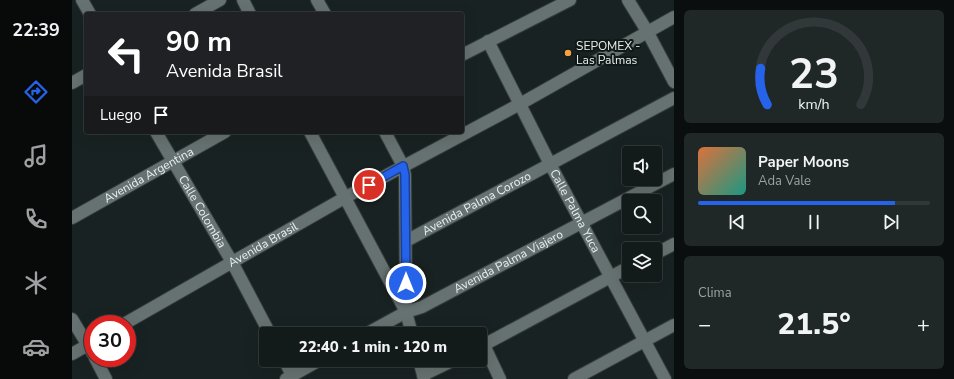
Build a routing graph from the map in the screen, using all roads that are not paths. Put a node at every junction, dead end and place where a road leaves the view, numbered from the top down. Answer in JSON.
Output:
{"nodes":[{"id":1,"x":82,"y":0,"type":"edge"},
{"id":2,"x":220,"y":0,"type":"edge"},
{"id":3,"x":243,"y":0,"type":"edge"},
{"id":4,"x":317,"y":0,"type":"edge"},
{"id":5,"x":570,"y":0,"type":"edge"},
{"id":6,"x":628,"y":0,"type":"edge"},
{"id":7,"x":89,"y":12,"type":"edge"},
{"id":8,"x":199,"y":12,"type":"edge"},
{"id":9,"x":249,"y":12,"type":"edge"},
{"id":10,"x":324,"y":12,"type":"edge"},
{"id":11,"x":674,"y":17,"type":"edge"},
{"id":12,"x":647,"y":32,"type":"junction"},
{"id":13,"x":488,"y":41,"type":"junction"},
{"id":14,"x":464,"y":54,"type":"edge"},
{"id":15,"x":84,"y":76,"type":"edge"},
{"id":16,"x":674,"y":82,"type":"edge"},
{"id":17,"x":72,"y":83,"type":"edge"},
{"id":18,"x":674,"y":98,"type":"edge"},
{"id":19,"x":520,"y":104,"type":"junction"},
{"id":20,"x":157,"y":134,"type":"edge"},
{"id":21,"x":222,"y":134,"type":"edge"},
{"id":22,"x":311,"y":134,"type":"edge"},
{"id":23,"x":386,"y":134,"type":"edge"},
{"id":24,"x":463,"y":134,"type":"edge"},
{"id":25,"x":464,"y":134,"type":"edge"},
{"id":26,"x":172,"y":162,"type":"junction"},
{"id":27,"x":550,"y":164,"type":"junction"},
{"id":28,"x":403,"y":166,"type":"junction"},
{"id":29,"x":674,"y":174,"type":"edge"},
{"id":30,"x":346,"y":198,"type":"junction"},
{"id":31,"x":72,"y":218,"type":"edge"},
{"id":32,"x":581,"y":223,"type":"junction"},
{"id":33,"x":406,"y":240,"type":"junction"},
{"id":34,"x":674,"y":244,"type":"edge"},
{"id":35,"x":662,"y":250,"type":"edge"},
{"id":36,"x":232,"y":262,"type":"junction"},
{"id":37,"x":622,"y":271,"type":"edge"},
{"id":38,"x":610,"y":277,"type":"junction"},
{"id":39,"x":406,"y":312,"type":"junction"},
{"id":40,"x":136,"y":317,"type":"edge"},
{"id":41,"x":72,"y":319,"type":"edge"},
{"id":42,"x":674,"y":325,"type":"edge"},
{"id":43,"x":266,"y":327,"type":"edge"},
{"id":44,"x":379,"y":327,"type":"edge"},
{"id":45,"x":410,"y":327,"type":"edge"},
{"id":46,"x":84,"y":337,"type":"edge"},
{"id":47,"x":645,"y":340,"type":"junction"},
{"id":48,"x":487,"y":343,"type":"edge"},
{"id":49,"x":84,"y":350,"type":"edge"},
{"id":50,"x":72,"y":354,"type":"edge"},
{"id":51,"x":487,"y":355,"type":"edge"},
{"id":52,"x":100,"y":367,"type":"edge"},
{"id":53,"x":286,"y":367,"type":"edge"},
{"id":54,"x":307,"y":367,"type":"edge"},
{"id":55,"x":421,"y":367,"type":"edge"},
{"id":56,"x":442,"y":367,"type":"edge"},
{"id":57,"x":289,"y":377,"type":"edge"},
{"id":58,"x":424,"y":377,"type":"edge"},
{"id":59,"x":106,"y":379,"type":"edge"},
{"id":60,"x":500,"y":379,"type":"edge"},
{"id":61,"x":574,"y":379,"type":"edge"},
{"id":62,"x":665,"y":379,"type":"edge"}],
"edges":[{"from":1,"to":7,"type":"street"},
{"from":2,"to":8,"type":"street"},
{"from":3,"to":9,"type":"street"},
{"from":4,"to":10,"type":"street"},
{"from":5,"to":13,"type":"street"},
{"from":6,"to":12,"type":"street"},
{"from":11,"to":12,"type":"street","name":"Avenida Brasil"},
{"from":12,"to":16,"type":"street"},
{"from":12,"to":19,"type":"street","name":"Avenida Brasil"},
{"from":13,"to":14,"type":"street"},
{"from":13,"to":19,"type":"street","name":"Calle Palma Yuca"},
{"from":15,"to":17,"type":"street"},
{"from":18,"to":27,"type":"street","name":"Avenida Palma Corozo"},
{"from":19,"to":25,"type":"street","name":"Avenida Brasil"},
{"from":19,"to":27,"type":"street","name":"Calle Palma Yuca"},
{"from":20,"to":26,"type":"street","name":"Calle Colombia"},
{"from":21,"to":26,"type":"street","name":"Avenida Argentina"},
{"from":22,"to":30,"type":"street"},
{"from":23,"to":28,"type":"street"},
{"from":24,"to":28,"type":"street","name":"Avenida Brasil"},
{"from":26,"to":31,"type":"street","name":"Avenida Argentina"},
{"from":26,"to":36,"type":"street","name":"Calle Colombia"},
{"from":27,"to":32,"type":"street","name":"Calle Palma Yuca"},
{"from":27,"to":33,"type":"street","name":"Avenida Palma Corozo"},
{"from":28,"to":30,"type":"street","name":"Avenida Brasil"},
{"from":28,"to":33,"type":"street"},
{"from":29,"to":32,"type":"street","name":"Avenida Palma Viajero"},
{"from":30,"to":36,"type":"street","name":"Avenida Brasil"},
{"from":30,"to":39,"type":"street"},
{"from":32,"to":38,"type":"street","name":"Calle Palma Yuca"},
{"from":32,"to":39,"type":"street","name":"Avenida Palma Viajero"},
{"from":33,"to":39,"type":"street"},
{"from":34,"to":35,"type":"street"},
{"from":36,"to":40,"type":"street","name":"Avenida Brasil"},
{"from":36,"to":43,"type":"street","name":"Calle Colombia"},
{"from":37,"to":38,"type":"street"},
{"from":38,"to":47,"type":"street","name":"Calle Palma Yuca"},
{"from":38,"to":48,"type":"street"},
{"from":39,"to":44,"type":"street","name":"Avenida Palma Viajero"},
{"from":39,"to":45,"type":"street"},
{"from":41,"to":46,"type":"street"},
{"from":42,"to":47,"type":"street"},
{"from":47,"to":61,"type":"street"},
{"from":47,"to":62,"type":"street","name":"Calle Palma Yuca"},
{"from":49,"to":50,"type":"street"},
{"from":51,"to":60,"type":"street"},
{"from":52,"to":59,"type":"street"},
{"from":53,"to":57,"type":"street"},
{"from":54,"to":57,"type":"street"},
{"from":55,"to":58,"type":"street"},
{"from":56,"to":58,"type":"street"}]}
